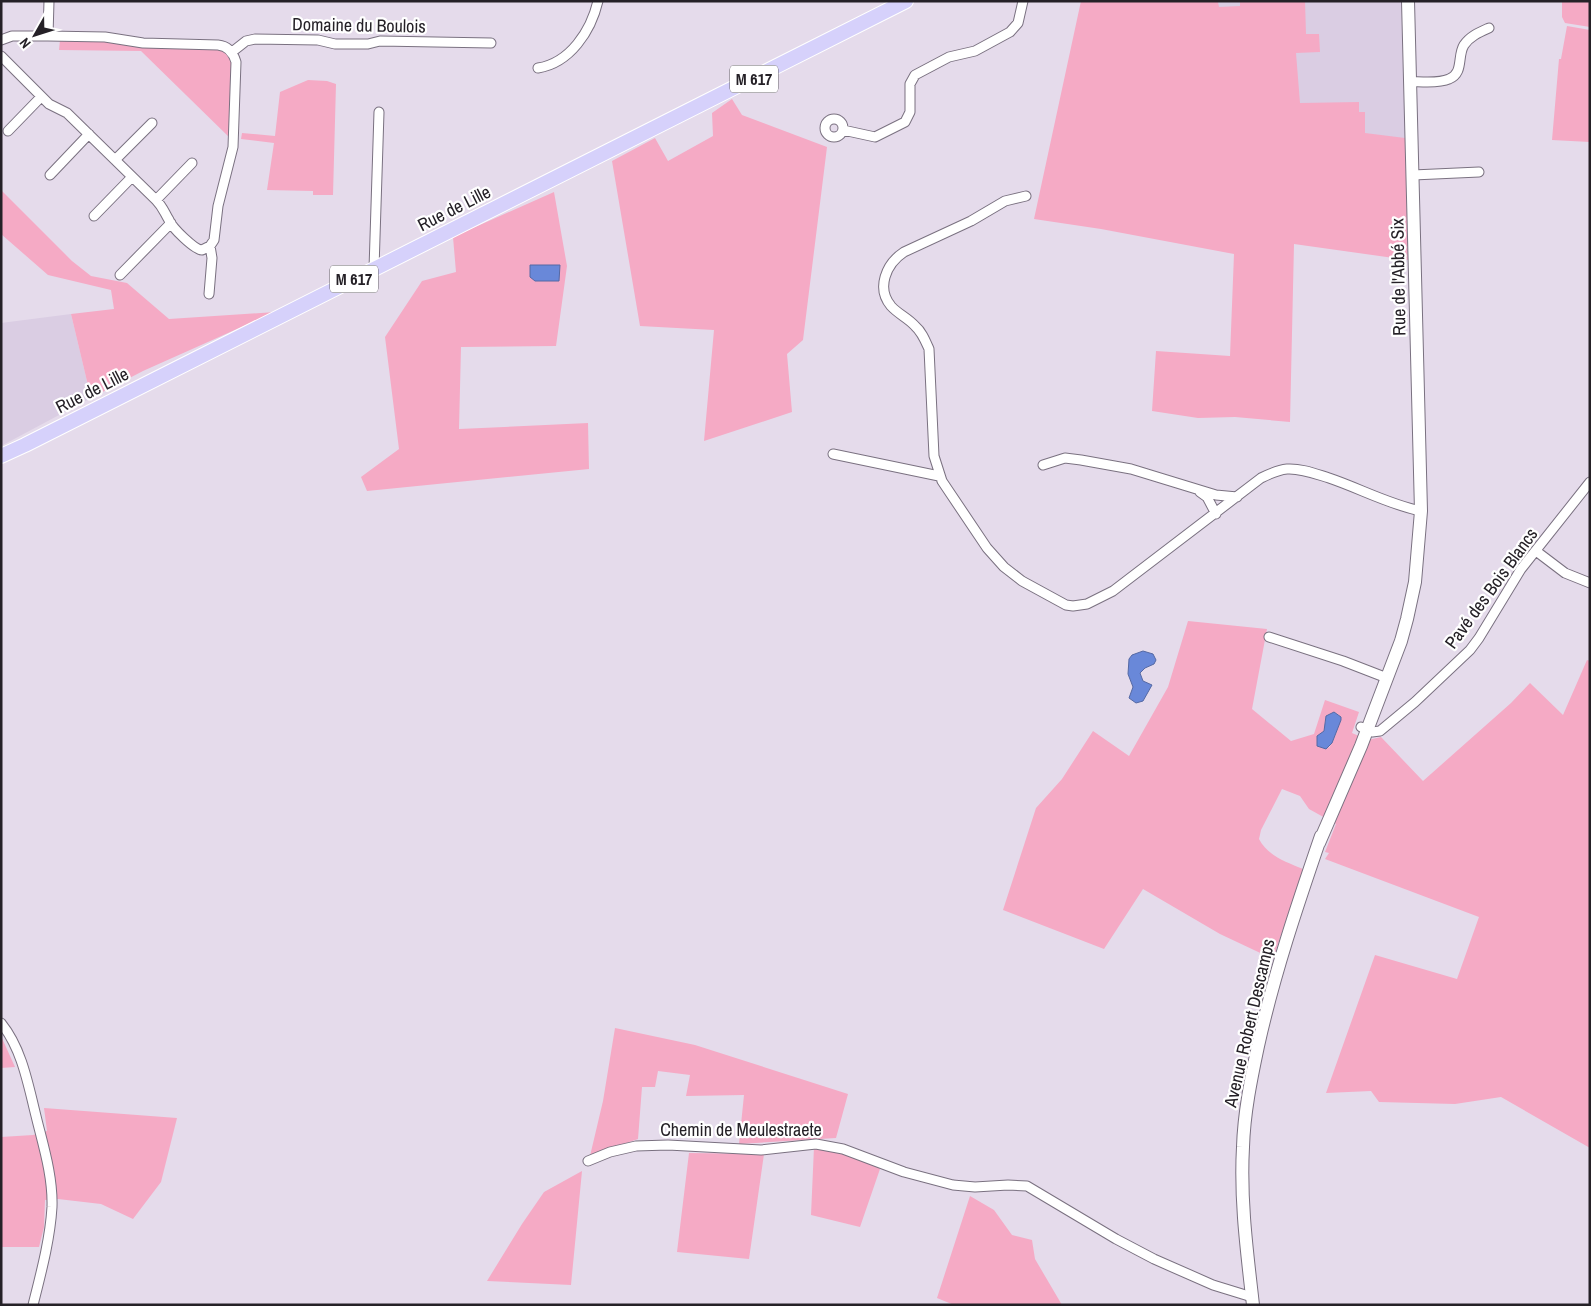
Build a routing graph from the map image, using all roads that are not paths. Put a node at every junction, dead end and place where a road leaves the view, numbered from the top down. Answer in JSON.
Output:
{"nodes":[{"id":1,"x":49,"y":1,"type":"edge"},
{"id":2,"x":598,"y":1,"type":"edge"},
{"id":3,"x":1023,"y":1,"type":"edge"},
{"id":4,"x":1408,"y":1,"type":"edge"},
{"id":5,"x":906,"y":3,"type":"edge"},
{"id":6,"x":1489,"y":28,"type":"dead end"},
{"id":7,"x":48,"y":36,"type":"junction"},
{"id":8,"x":1,"y":40,"type":"edge"},
{"id":9,"x":490,"y":43,"type":"dead end"},
{"id":10,"x":232,"y":52,"type":"junction"},
{"id":11,"x":1,"y":56,"type":"edge"},
{"id":12,"x":538,"y":68,"type":"dead end"},
{"id":13,"x":1411,"y":82,"type":"junction"},
{"id":14,"x":41,"y":97,"type":"junction"},
{"id":15,"x":379,"y":112,"type":"dead end"},
{"id":16,"x":152,"y":123,"type":"dead end"},
{"id":17,"x":842,"y":130,"type":"dead end"},
{"id":18,"x":8,"y":131,"type":"dead end"},
{"id":19,"x":89,"y":134,"type":"junction"},
{"id":20,"x":115,"y":160,"type":"junction"},
{"id":21,"x":192,"y":163,"type":"dead end"},
{"id":22,"x":1479,"y":172,"type":"dead end"},
{"id":23,"x":50,"y":175,"type":"dead end"},
{"id":24,"x":1413,"y":175,"type":"junction"},
{"id":25,"x":132,"y":177,"type":"junction"},
{"id":26,"x":1026,"y":196,"type":"dead end"},
{"id":27,"x":156,"y":200,"type":"junction"},
{"id":28,"x":94,"y":216,"type":"dead end"},
{"id":29,"x":171,"y":223,"type":"junction"},
{"id":30,"x":210,"y":246,"type":"junction"},
{"id":31,"x":374,"y":269,"type":"junction"},
{"id":32,"x":120,"y":275,"type":"dead end"},
{"id":33,"x":209,"y":294,"type":"dead end"},
{"id":34,"x":833,"y":454,"type":"dead end"},
{"id":35,"x":1,"y":457,"type":"edge"},
{"id":36,"x":1043,"y":465,"type":"dead end"},
{"id":37,"x":940,"y":476,"type":"junction"},
{"id":38,"x":1590,"y":482,"type":"edge"},
{"id":39,"x":1198,"y":490,"type":"junction"},
{"id":40,"x":1237,"y":497,"type":"junction"},
{"id":41,"x":1421,"y":511,"type":"junction"},
{"id":42,"x":1216,"y":514,"type":"junction"},
{"id":43,"x":1536,"y":551,"type":"junction"},
{"id":44,"x":1590,"y":584,"type":"edge"},
{"id":45,"x":1269,"y":637,"type":"dead end"},
{"id":46,"x":1394,"y":652,"type":"joint"},
{"id":47,"x":1384,"y":677,"type":"junction"},
{"id":48,"x":1364,"y":729,"type":"junction"},
{"id":49,"x":1,"y":1023,"type":"edge"},
{"id":50,"x":588,"y":1161,"type":"dead end"},
{"id":51,"x":1253,"y":1301,"type":"edge"},
{"id":52,"x":33,"y":1305,"type":"edge"}],
"edges":[{"from":1,"to":7,"type":"street"},
{"from":2,"to":12,"type":"street"},
{"from":3,"to":17,"type":"street"},
{"from":4,"to":13,"type":"main road","name":"Rue de l'Abbé Six"},
{"from":5,"to":31,"type":"main road","name":"Rue de Lille","number":"M 617"},
{"from":6,"to":13,"type":"street"},
{"from":7,"to":8,"type":"street"},
{"from":7,"to":10,"type":"street"},
{"from":9,"to":10,"type":"street","name":"Domaine du Boulois"},
{"from":10,"to":30,"type":"street"},
{"from":11,"to":14,"type":"street"},
{"from":13,"to":24,"type":"main road","name":"Rue de l'Abbé Six"},
{"from":14,"to":18,"type":"street"},
{"from":14,"to":19,"type":"street"},
{"from":15,"to":31,"type":"street"},
{"from":16,"to":20,"type":"street"},
{"from":19,"to":20,"type":"street"},
{"from":19,"to":23,"type":"street"},
{"from":20,"to":25,"type":"street"},
{"from":21,"to":27,"type":"street"},
{"from":22,"to":24,"type":"street"},
{"from":24,"to":41,"type":"main road","name":"Rue de l'Abbé Six"},
{"from":25,"to":27,"type":"street"},
{"from":25,"to":28,"type":"street"},
{"from":26,"to":37,"type":"street"},
{"from":27,"to":29,"type":"street"},
{"from":29,"to":30,"type":"street"},
{"from":29,"to":32,"type":"street"},
{"from":30,"to":33,"type":"street"},
{"from":31,"to":35,"type":"main road","name":"Rue de Lille","number":"M 617"},
{"from":34,"to":37,"type":"street"},
{"from":36,"to":39,"type":"street"},
{"from":37,"to":42,"type":"street"},
{"from":38,"to":43,"type":"street","name":"Pavé des Bois Blancs"},
{"from":39,"to":40,"type":"street"},
{"from":39,"to":42,"type":"street"},
{"from":40,"to":41,"type":"street"},
{"from":40,"to":42,"type":"street"},
{"from":41,"to":46,"type":"main road","name":"Rue de l'Abbé Six"},
{"from":43,"to":44,"type":"street"},
{"from":43,"to":48,"type":"street","name":"Pavé des Bois Blancs"},
{"from":45,"to":47,"type":"street"},
{"from":46,"to":47,"type":"main road","name":"Avenue Robert Descamps"},
{"from":47,"to":48,"type":"main road","name":"Avenue Robert Descamps"},
{"from":48,"to":51,"type":"main road","name":"Avenue Robert Descamps"},
{"from":49,"to":52,"type":"street"},
{"from":50,"to":51,"type":"street","name":"Chemin de Meulestraete"}]}
